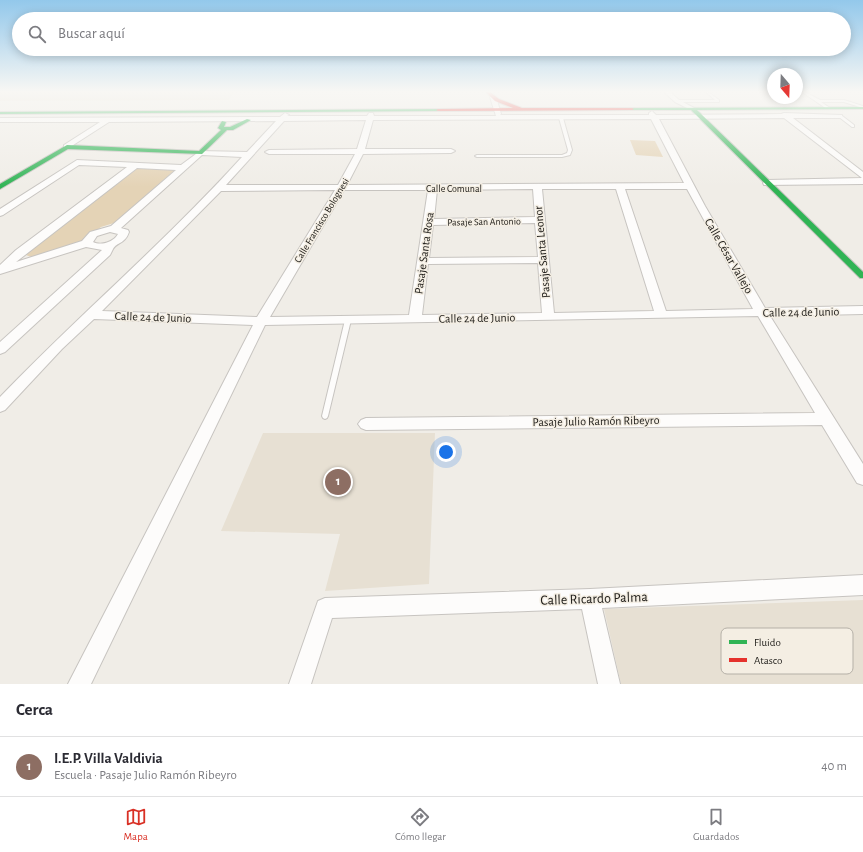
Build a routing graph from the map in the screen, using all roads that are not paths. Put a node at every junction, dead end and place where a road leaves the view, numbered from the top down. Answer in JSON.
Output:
{"nodes":[{"id":1,"x":101,"y":124,"type":"edge"},
{"id":2,"x":224,"y":124,"type":"edge"},
{"id":3,"x":228,"y":124,"type":"edge"},
{"id":4,"x":241,"y":124,"type":"edge"},
{"id":5,"x":278,"y":124,"type":"edge"},
{"id":6,"x":368,"y":124,"type":"edge"},
{"id":7,"x":562,"y":124,"type":"edge"},
{"id":8,"x":658,"y":124,"type":"edge"},
{"id":9,"x":708,"y":124,"type":"edge"},
{"id":10,"x":796,"y":124,"type":"edge"},
{"id":11,"x":850,"y":124,"type":"edge"},
{"id":12,"x":853,"y":126,"type":"dead end"},
{"id":13,"x":67,"y":147,"type":"junction"},
{"id":14,"x":451,"y":151,"type":"dead end"},
{"id":15,"x":269,"y":152,"type":"dead end"},
{"id":16,"x":360,"y":152,"type":"junction"},
{"id":17,"x":200,"y":153,"type":"junction"},
{"id":18,"x":249,"y":155,"type":"junction"},
{"id":19,"x":477,"y":156,"type":"dead end"},
{"id":20,"x":135,"y":165,"type":"junction"},
{"id":21,"x":184,"y":168,"type":"junction"},
{"id":22,"x":863,"y":176,"type":"edge"},
{"id":23,"x":863,"y":181,"type":"edge"},
{"id":24,"x":767,"y":182,"type":"junction"},
{"id":25,"x":1,"y":186,"type":"edge"},
{"id":26,"x":620,"y":186,"type":"junction"},
{"id":27,"x":689,"y":186,"type":"junction"},
{"id":28,"x":537,"y":187,"type":"junction"},
{"id":29,"x":219,"y":188,"type":"junction"},
{"id":30,"x":341,"y":188,"type":"junction"},
{"id":31,"x":433,"y":188,"type":"junction"},
{"id":32,"x":0,"y":213,"type":"edge"},
{"id":33,"x":540,"y":220,"type":"junction"},
{"id":34,"x":428,"y":222,"type":"junction"},
{"id":35,"x":114,"y":229,"type":"junction"},
{"id":36,"x":87,"y":243,"type":"junction"},
{"id":37,"x":109,"y":245,"type":"junction"},
{"id":38,"x":543,"y":260,"type":"junction"},
{"id":39,"x":423,"y":261,"type":"junction"},
{"id":40,"x":0,"y":271,"type":"edge"},
{"id":41,"x":863,"y":276,"type":"edge"},
{"id":42,"x":863,"y":310,"type":"edge"},
{"id":43,"x":761,"y":313,"type":"junction"},
{"id":44,"x":91,"y":315,"type":"junction"},
{"id":45,"x":661,"y":315,"type":"junction"},
{"id":46,"x":548,"y":317,"type":"junction"},
{"id":47,"x":415,"y":319,"type":"junction"},
{"id":48,"x":348,"y":320,"type":"junction"},
{"id":49,"x":261,"y":321,"type":"junction"},
{"id":50,"x":0,"y":349,"type":"edge"},
{"id":51,"x":0,"y":406,"type":"edge"},
{"id":52,"x":325,"y":416,"type":"dead end"},
{"id":53,"x":827,"y":419,"type":"junction"},
{"id":54,"x":366,"y":424,"type":"dead end"},
{"id":55,"x":863,"y":478,"type":"edge"},
{"id":56,"x":863,"y":585,"type":"edge"},
{"id":57,"x":590,"y":599,"type":"junction"},
{"id":58,"x":79,"y":684,"type":"edge"},
{"id":59,"x":300,"y":684,"type":"edge"},
{"id":60,"x":609,"y":684,"type":"edge"}],
"edges":[{"from":1,"to":13,"type":"street"},
{"from":2,"to":17,"type":"main road"},
{"from":3,"to":4,"type":"main road"},
{"from":5,"to":18,"type":"street"},
{"from":6,"to":16,"type":"street","name":"Calle Francisco Bolognesi"},
{"from":7,"to":19,"type":"lane"},
{"from":8,"to":27,"type":"street","name":"Calle César Vallejo"},
{"from":9,"to":24,"type":"main road"},
{"from":10,"to":22,"type":"street"},
{"from":11,"to":12,"type":"lane"},
{"from":13,"to":17,"type":"main road"},
{"from":13,"to":25,"type":"main road"},
{"from":14,"to":16,"type":"street"},
{"from":15,"to":16,"type":"street"},
{"from":16,"to":30,"type":"street","name":"Calle Francisco Bolognesi"},
{"from":17,"to":18,"type":"street"},
{"from":17,"to":21,"type":"street"},
{"from":18,"to":29,"type":"street"},
{"from":20,"to":21,"type":"street"},
{"from":20,"to":32,"type":"street"},
{"from":20,"to":40,"type":"street"},
{"from":21,"to":35,"type":"street"},
{"from":23,"to":24,"type":"street"},
{"from":24,"to":41,"type":"main road"},
{"from":26,"to":27,"type":"street","name":"Calle Comunal"},
{"from":26,"to":28,"type":"street","name":"Calle Comunal"},
{"from":26,"to":45,"type":"street"},
{"from":27,"to":43,"type":"street","name":"Calle César Vallejo"},
{"from":28,"to":31,"type":"street","name":"Calle Comunal"},
{"from":28,"to":33,"type":"street","name":"Pasaje Santa Leonor"},
{"from":29,"to":30,"type":"street","name":"Calle Comunal"},
{"from":29,"to":44,"type":"street"},
{"from":30,"to":31,"type":"street","name":"Calle Comunal"},
{"from":30,"to":49,"type":"street","name":"Calle Francisco Bolognesi"},
{"from":31,"to":34,"type":"street","name":"Pasaje Santa Rosa"},
{"from":33,"to":34,"type":"street","name":"Pasaje San Antonio"},
{"from":33,"to":38,"type":"street","name":"Pasaje Santa Leonor"},
{"from":34,"to":39,"type":"street","name":"Pasaje Santa Rosa"},
{"from":35,"to":36,"type":"street"},
{"from":35,"to":37,"type":"street"},
{"from":36,"to":37,"type":"street"},
{"from":36,"to":40,"type":"street"},
{"from":37,"to":50,"type":"street"},
{"from":38,"to":39,"type":"street"},
{"from":38,"to":46,"type":"street","name":"Pasaje Santa Leonor"},
{"from":39,"to":47,"type":"street","name":"Pasaje Santa Rosa"},
{"from":42,"to":43,"type":"street","name":"Calle 24 de Junio"},
{"from":43,"to":45,"type":"street","name":"Calle 24 de Junio"},
{"from":43,"to":53,"type":"street","name":"Calle César Vallejo"},
{"from":44,"to":49,"type":"street","name":"Calle 24 de Junio"},
{"from":44,"to":51,"type":"street"},
{"from":45,"to":46,"type":"street","name":"Calle 24 de Junio"},
{"from":46,"to":47,"type":"street","name":"Calle 24 de Junio"},
{"from":47,"to":48,"type":"street","name":"Calle 24 de Junio"},
{"from":48,"to":49,"type":"street","name":"Calle 24 de Junio"},
{"from":48,"to":52,"type":"lane"},
{"from":49,"to":58,"type":"street","name":"Calle Francisco Bolognesi"},
{"from":53,"to":54,"type":"street","name":"Pasaje Julio Ramón Ribeyro"},
{"from":53,"to":55,"type":"street","name":"Calle César Vallejo"},
{"from":56,"to":57,"type":"street","name":"Calle Ricardo Palma"},
{"from":57,"to":59,"type":"street","name":"Calle Ricardo Palma"},
{"from":57,"to":60,"type":"street"}]}
